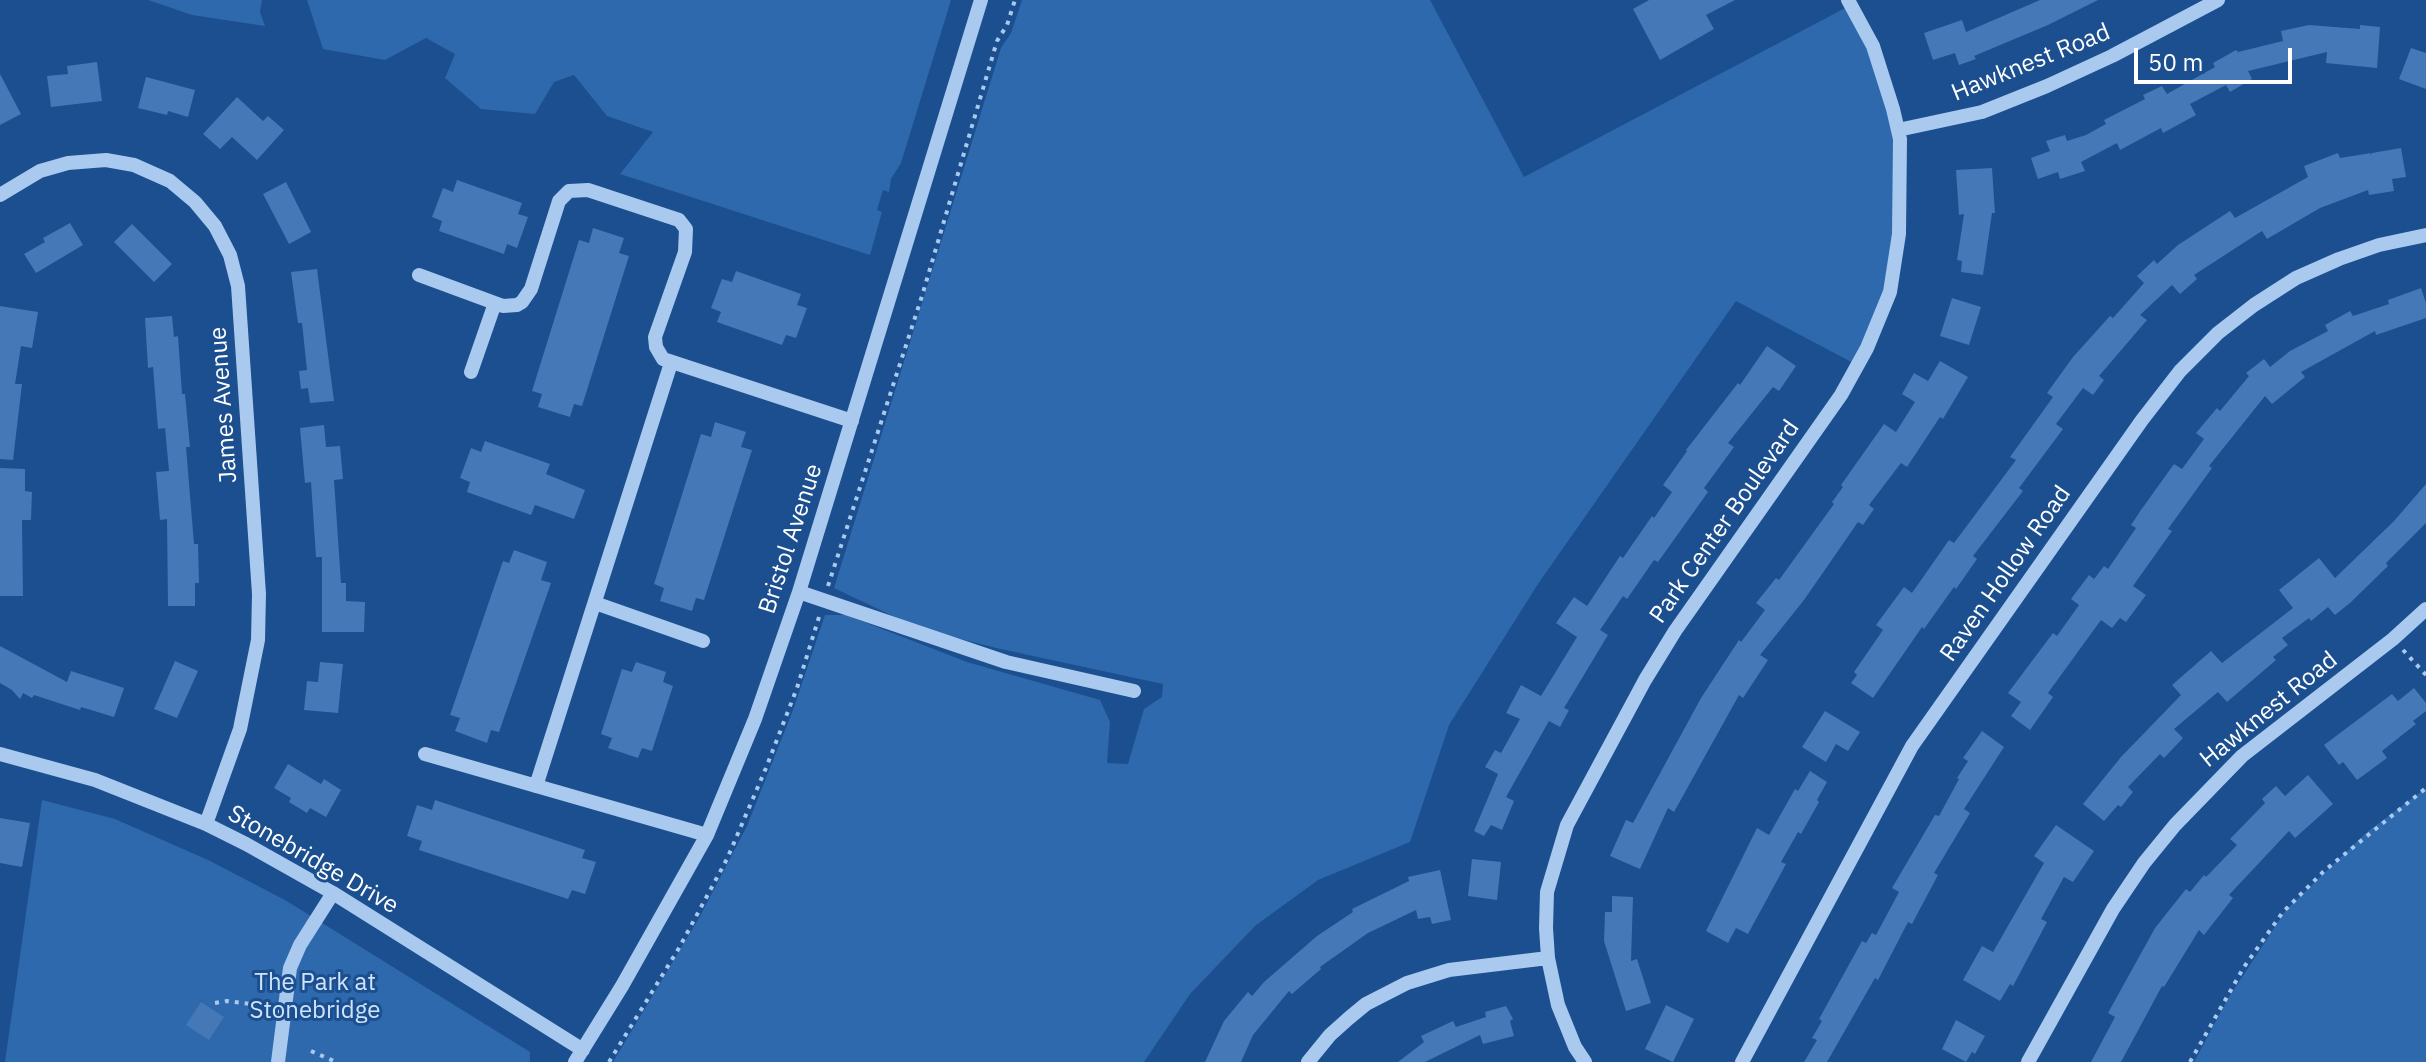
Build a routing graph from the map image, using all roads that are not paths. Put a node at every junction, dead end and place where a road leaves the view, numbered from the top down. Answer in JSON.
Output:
{"nodes":[{"id":1,"x":981,"y":0,"type":"edge"},
{"id":2,"x":1848,"y":0,"type":"edge"},
{"id":3,"x":2218,"y":0,"type":"edge"},
{"id":4,"x":1898,"y":130,"type":"junction"},
{"id":5,"x":0,"y":195,"type":"edge"},
{"id":6,"x":2426,"y":235,"type":"edge"},
{"id":7,"x":419,"y":275,"type":"dead end"},
{"id":8,"x":495,"y":303,"type":"junction"},
{"id":9,"x":671,"y":363,"type":"junction"},
{"id":10,"x":471,"y":372,"type":"dead end"},
{"id":11,"x":852,"y":421,"type":"junction"},
{"id":12,"x":799,"y":592,"type":"junction"},
{"id":13,"x":595,"y":603,"type":"junction"},
{"id":14,"x":2426,"y":609,"type":"edge"},
{"id":15,"x":703,"y":641,"type":"dead end"},
{"id":16,"x":1134,"y":691,"type":"dead end"},
{"id":17,"x":0,"y":754,"type":"edge"},
{"id":18,"x":425,"y":754,"type":"dead end"},
{"id":19,"x":536,"y":786,"type":"junction"},
{"id":20,"x":206,"y":824,"type":"junction"},
{"id":21,"x":707,"y":835,"type":"junction"},
{"id":22,"x":333,"y":893,"type":"junction"},
{"id":23,"x":1548,"y":958,"type":"junction"},
{"id":24,"x":579,"y":1056,"type":"edge"},
{"id":25,"x":278,"y":1062,"type":"edge"},
{"id":26,"x":1308,"y":1062,"type":"edge"},
{"id":27,"x":1585,"y":1062,"type":"edge"},
{"id":28,"x":1742,"y":1062,"type":"edge"},
{"id":29,"x":2028,"y":1062,"type":"edge"}],
"edges":[{"from":1,"to":11,"type":"street","name":"Bristol Avenue"},
{"from":2,"to":4,"type":"street","name":"Park Center Boulevard"},
{"from":3,"to":4,"type":"street","name":"Hawknest Road"},
{"from":4,"to":23,"type":"street","name":"Park Center Boulevard"},
{"from":5,"to":20,"type":"street","name":"James Avenue"},
{"from":6,"to":28,"type":"street","name":"Raven Hollow Road"},
{"from":7,"to":8,"type":"street"},
{"from":8,"to":9,"type":"street"},
{"from":8,"to":10,"type":"street"},
{"from":9,"to":11,"type":"street"},
{"from":9,"to":13,"type":"street"},
{"from":11,"to":12,"type":"street","name":"Bristol Avenue"},
{"from":12,"to":16,"type":"street"},
{"from":12,"to":21,"type":"street","name":"Bristol Avenue"},
{"from":13,"to":15,"type":"street"},
{"from":13,"to":19,"type":"street"},
{"from":14,"to":29,"type":"street","name":"Hawknest Road"},
{"from":17,"to":20,"type":"street","name":"Stonebridge Drive"},
{"from":18,"to":19,"type":"street"},
{"from":19,"to":21,"type":"street"},
{"from":20,"to":22,"type":"street","name":"Stonebridge Drive"},
{"from":21,"to":24,"type":"street","name":"Bristol Avenue"},
{"from":22,"to":24,"type":"street","name":"Stonebridge Drive"},
{"from":22,"to":25,"type":"street"},
{"from":23,"to":26,"type":"street"},
{"from":23,"to":27,"type":"street","name":"Park Center Boulevard"}]}
